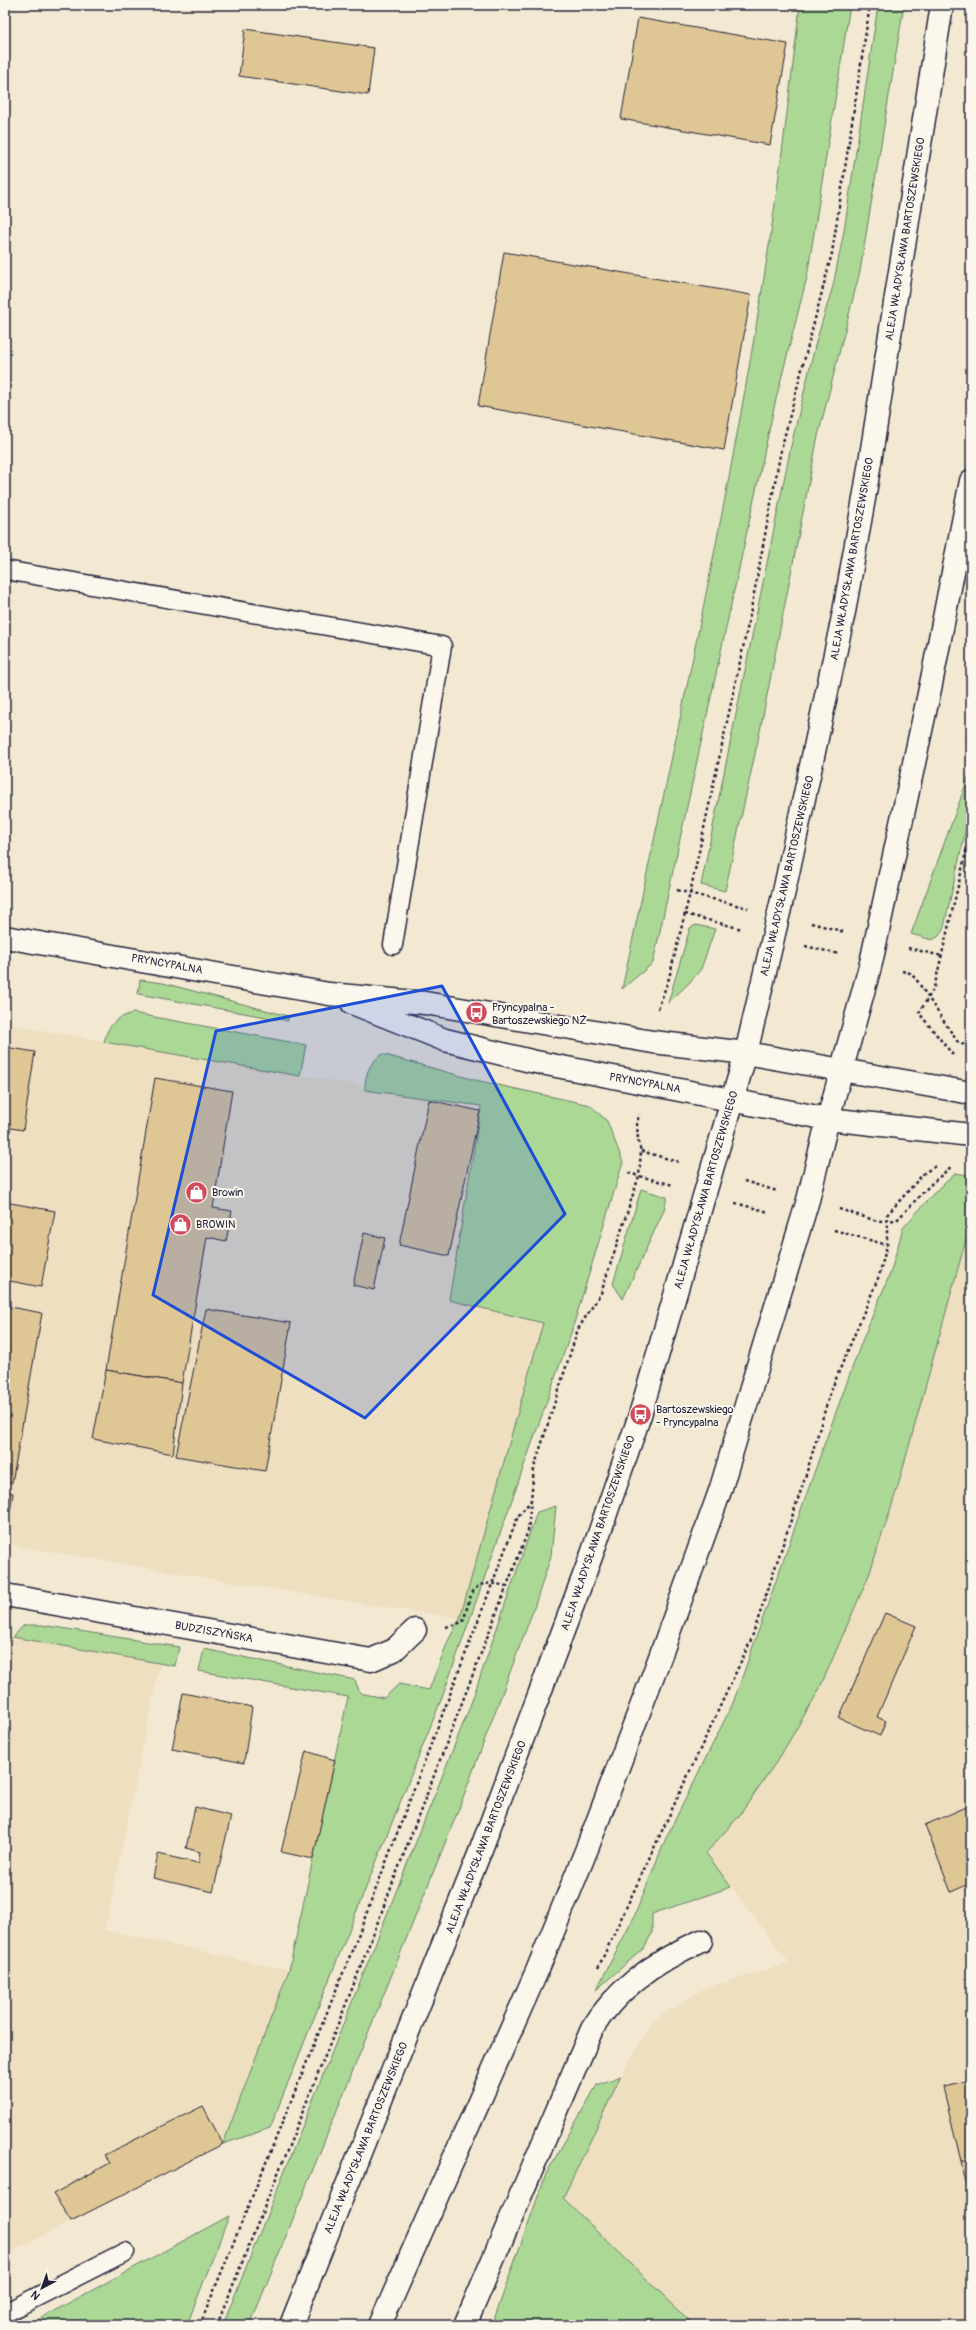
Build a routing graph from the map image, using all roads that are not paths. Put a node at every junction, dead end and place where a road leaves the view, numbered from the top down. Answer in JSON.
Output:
{"nodes":[{"id":1,"x":942,"y":5,"type":"edge"},
{"id":2,"x":971,"y":481,"type":"edge"},
{"id":3,"x":5,"y":570,"type":"edge"},
{"id":4,"x":5,"y":937,"type":"edge"},
{"id":5,"x":393,"y":945,"type":"dead end"},
{"id":6,"x":328,"y":994,"type":"junction"},
{"id":7,"x":746,"y":1053,"type":"junction"},
{"id":8,"x":842,"y":1071,"type":"junction"},
{"id":9,"x":971,"y":1093,"type":"edge"},
{"id":10,"x":732,"y":1099,"type":"junction"},
{"id":11,"x":828,"y":1119,"type":"junction"},
{"id":12,"x":971,"y":1134,"type":"edge"},
{"id":13,"x":5,"y":1594,"type":"edge"},
{"id":14,"x":415,"y":1630,"type":"road end"},
{"id":15,"x":701,"y":1941,"type":"dead end"},
{"id":16,"x":125,"y":2252,"type":"dead end"},
{"id":17,"x":5,"y":2313,"type":"edge"},
{"id":18,"x":291,"y":2325,"type":"edge"},
{"id":19,"x":380,"y":2325,"type":"edge"},
{"id":20,"x":465,"y":2325,"type":"edge"}],
"edges":[{"from":1,"to":7,"type":"main road","name":"ALEJA WŁADYSŁAWA BARTOSZEWSKIEGO"},
{"from":2,"to":8,"type":"main road"},
{"from":3,"to":5,"type":"lane"},
{"from":4,"to":6,"type":"main road","name":"PRYNCYPALNA"},
{"from":6,"to":7,"type":"main road","name":"PRYNCYPALNA"},
{"from":6,"to":10,"type":"main road","name":"PRYNCYPALNA"},
{"from":7,"to":8,"type":"main road","name":"PRYNCYPALNA"},
{"from":7,"to":10,"type":"main road","name":"ALEJA WŁADYSŁAWA BARTOSZEWSKIEGO"},
{"from":8,"to":9,"type":"main road","name":"PRYNCYPALNA"},
{"from":8,"to":11,"type":"main road"},
{"from":10,"to":11,"type":"main road","name":"PRYNCYPALNA"},
{"from":10,"to":18,"type":"main road","name":"ALEJA WŁADYSŁAWA BARTOSZEWSKIEGO"},
{"from":11,"to":12,"type":"main road","name":"PRYNCYPALNA"},
{"from":11,"to":19,"type":"main road"},
{"from":13,"to":14,"type":"main road","name":"BUDZISZYŃSKA"},
{"from":15,"to":20,"type":"main road"},
{"from":16,"to":17,"type":"lane"}]}
